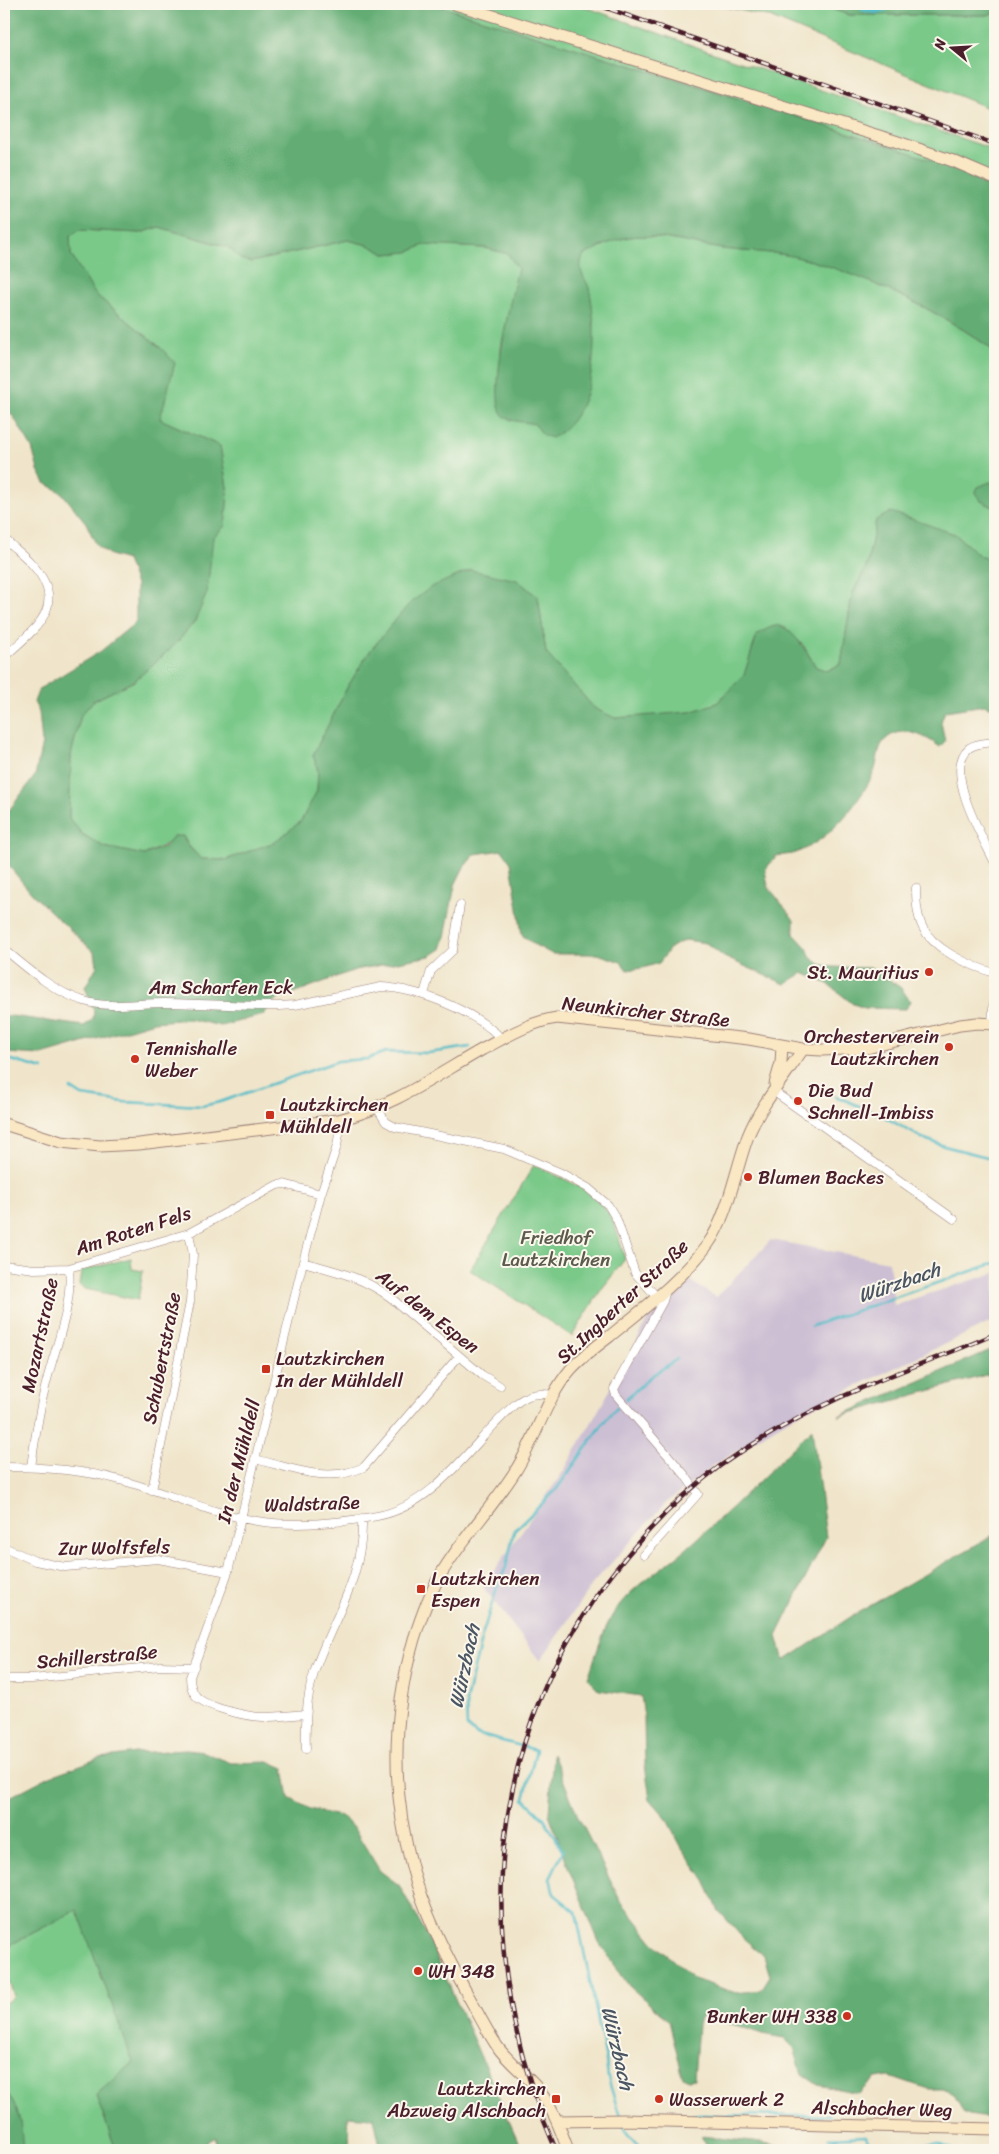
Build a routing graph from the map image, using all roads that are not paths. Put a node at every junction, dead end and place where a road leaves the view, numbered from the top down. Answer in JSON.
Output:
{"nodes":[{"id":1,"x":455,"y":4,"type":"edge"},
{"id":2,"x":995,"y":179,"type":"edge"},
{"id":3,"x":4,"y":538,"type":"edge"},
{"id":4,"x":4,"y":656,"type":"edge"},
{"id":5,"x":995,"y":742,"type":"edge"},
{"id":6,"x":995,"y":863,"type":"edge"},
{"id":7,"x":916,"y":888,"type":"dead end"},
{"id":8,"x":460,"y":905,"type":"dead end"},
{"id":9,"x":4,"y":949,"type":"edge"},
{"id":10,"x":995,"y":973,"type":"edge"},
{"id":11,"x":995,"y":980,"type":"edge"},
{"id":12,"x":424,"y":994,"type":"junction"},
{"id":13,"x":993,"y":1024,"type":"edge"},
{"id":14,"x":502,"y":1039,"type":"junction"},
{"id":15,"x":782,"y":1045,"type":"junction"},
{"id":16,"x":803,"y":1049,"type":"junction"},
{"id":17,"x":773,"y":1091,"type":"junction"},
{"id":18,"x":378,"y":1108,"type":"junction"},
{"id":19,"x":338,"y":1120,"type":"junction"},
{"id":20,"x":4,"y":1124,"type":"edge"},
{"id":21,"x":321,"y":1194,"type":"junction"},
{"id":22,"x":954,"y":1219,"type":"dead end"},
{"id":23,"x":189,"y":1233,"type":"junction"},
{"id":24,"x":303,"y":1262,"type":"junction"},
{"id":25,"x":4,"y":1265,"type":"edge"},
{"id":26,"x":69,"y":1268,"type":"junction"},
{"id":27,"x":667,"y":1288,"type":"junction"},
{"id":28,"x":656,"y":1297,"type":"junction"},
{"id":29,"x":460,"y":1356,"type":"junction"},
{"id":30,"x":500,"y":1386,"type":"dead end"},
{"id":31,"x":554,"y":1395,"type":"junction"},
{"id":32,"x":255,"y":1459,"type":"junction"},
{"id":33,"x":4,"y":1467,"type":"edge"},
{"id":34,"x":31,"y":1467,"type":"junction"},
{"id":35,"x":152,"y":1490,"type":"junction"},
{"id":36,"x":240,"y":1518,"type":"junction"},
{"id":37,"x":362,"y":1518,"type":"junction"},
{"id":38,"x":4,"y":1547,"type":"edge"},
{"id":39,"x":644,"y":1555,"type":"dead end"},
{"id":40,"x":228,"y":1572,"type":"junction"},
{"id":41,"x":194,"y":1667,"type":"junction"},
{"id":42,"x":4,"y":1679,"type":"edge"},
{"id":43,"x":306,"y":1714,"type":"junction"},
{"id":44,"x":306,"y":1749,"type":"dead end"},
{"id":45,"x":558,"y":2121,"type":"junction"},
{"id":46,"x":995,"y":2128,"type":"edge"},
{"id":47,"x":568,"y":2150,"type":"edge"}],
"edges":[{"from":1,"to":2,"type":"main road"},
{"from":3,"to":4,"type":"street"},
{"from":5,"to":6,"type":"street"},
{"from":7,"to":10,"type":"street"},
{"from":8,"to":12,"type":"street"},
{"from":9,"to":12,"type":"street","name":"Am Scharfen Eck"},
{"from":11,"to":13,"type":"street"},
{"from":12,"to":14,"type":"street","name":"Am Scharfen Eck"},
{"from":13,"to":16,"type":"main road","name":"Neunkircher Straße"},
{"from":14,"to":15,"type":"main road","name":"Neunkircher Straße"},
{"from":14,"to":18,"type":"main road","name":"Neunkircher Straße"},
{"from":15,"to":16,"type":"main road","name":"Neunkircher Straße"},
{"from":15,"to":17,"type":"main road","name":"St.Ingberter Straße"},
{"from":16,"to":17,"type":"main road","name":"St.Ingberter Straße"},
{"from":17,"to":22,"type":"street"},
{"from":17,"to":27,"type":"main road","name":"St.Ingberter Straße"},
{"from":18,"to":19,"type":"main road","name":"Neunkircher Straße"},
{"from":18,"to":28,"type":"street"},
{"from":19,"to":20,"type":"main road","name":"Neunkircher Straße"},
{"from":19,"to":21,"type":"street","name":"In der Mühldell"},
{"from":21,"to":23,"type":"street","name":"Am Roten Fels"},
{"from":21,"to":24,"type":"street","name":"In der Mühldell"},
{"from":23,"to":26,"type":"street","name":"Am Roten Fels"},
{"from":23,"to":35,"type":"street","name":"Schubertstraße"},
{"from":24,"to":29,"type":"street","name":"Auf dem Espen"},
{"from":24,"to":32,"type":"street","name":"In der Mühldell"},
{"from":25,"to":26,"type":"street","name":"Am Roten Fels"},
{"from":26,"to":34,"type":"street","name":"Mozartstraße"},
{"from":27,"to":28,"type":"main road","name":"St.Ingberter Straße"},
{"from":27,"to":39,"type":"street"},
{"from":28,"to":31,"type":"main road","name":"St.Ingberter Straße"},
{"from":29,"to":30,"type":"street","name":"Auf dem Espen"},
{"from":29,"to":32,"type":"street"},
{"from":31,"to":37,"type":"street","name":"Waldstraße"},
{"from":31,"to":45,"type":"main road","name":"St.Ingberter Straße"},
{"from":32,"to":36,"type":"street","name":"In der Mühldell"},
{"from":33,"to":34,"type":"street","name":"Waldstraße"},
{"from":34,"to":35,"type":"street","name":"Waldstraße"},
{"from":35,"to":36,"type":"street","name":"Waldstraße"},
{"from":36,"to":37,"type":"street","name":"Waldstraße"},
{"from":36,"to":40,"type":"street","name":"In der Mühldell"},
{"from":37,"to":43,"type":"street"},
{"from":38,"to":40,"type":"street","name":"Zur Wolfsfels"},
{"from":40,"to":41,"type":"street","name":"In der Mühldell"},
{"from":41,"to":42,"type":"street","name":"Schillerstraße"},
{"from":41,"to":43,"type":"street","name":"In der Mühldell"},
{"from":43,"to":44,"type":"street"},
{"from":45,"to":46,"type":"main road","name":"Alschbacher Weg"},
{"from":45,"to":47,"type":"main road","name":"St.Ingberter Straße"}]}
